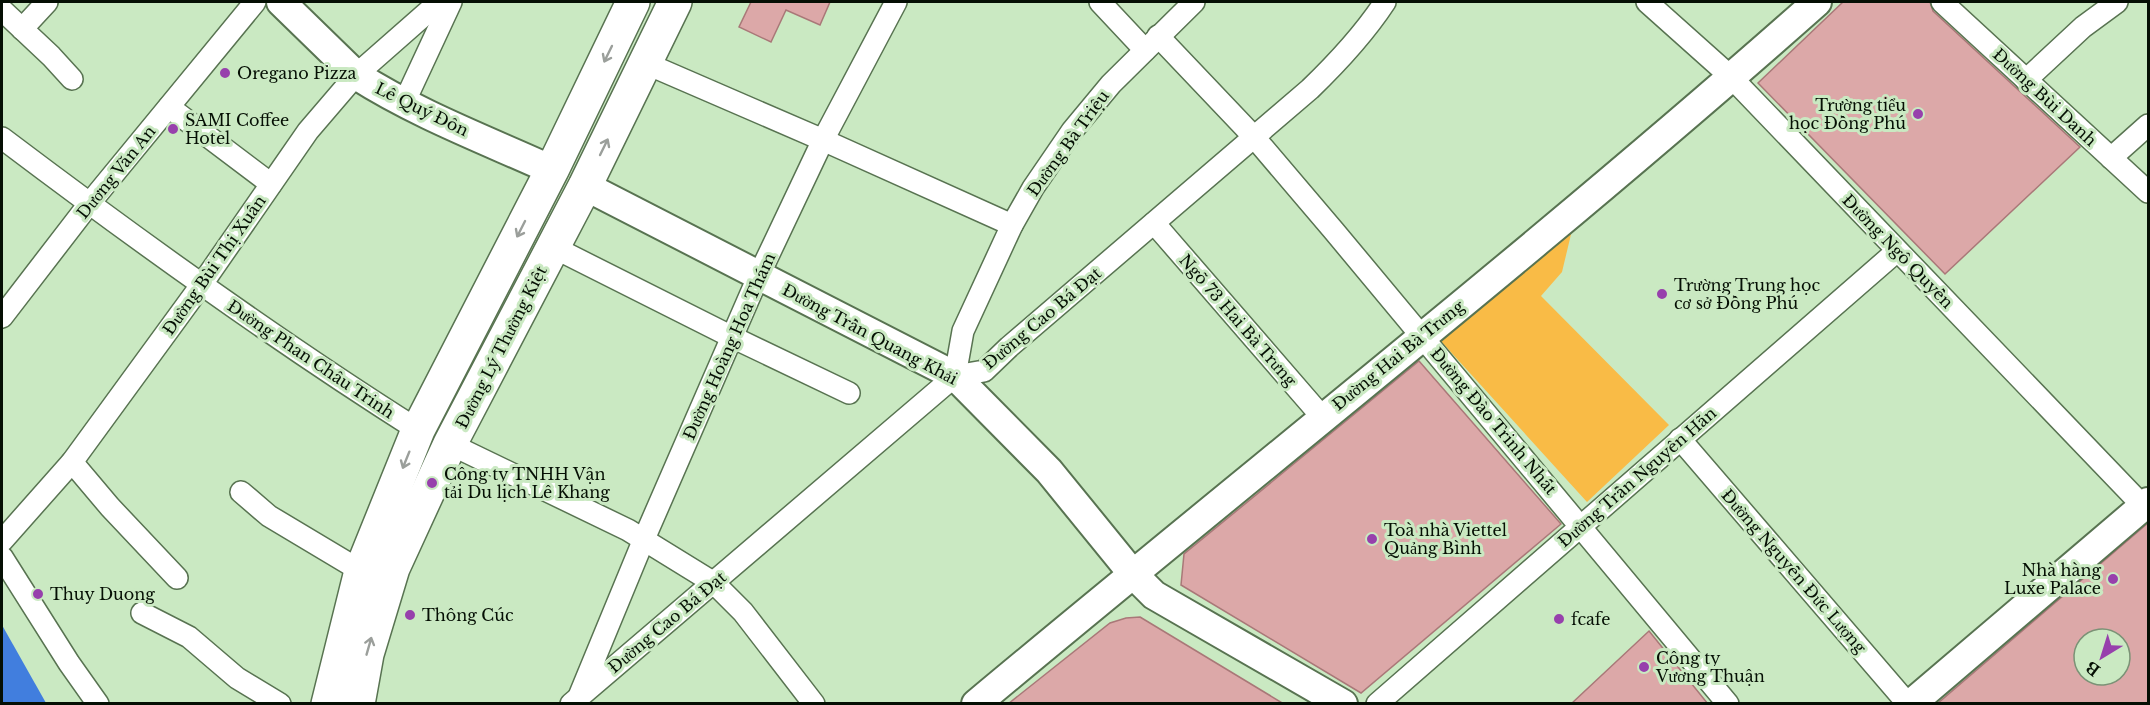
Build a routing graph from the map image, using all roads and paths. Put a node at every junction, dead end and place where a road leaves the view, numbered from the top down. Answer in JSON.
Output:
{"nodes":[{"id":1,"x":47,"y":2,"type":"edge"},
{"id":2,"x":255,"y":2,"type":"edge"},
{"id":3,"x":281,"y":2,"type":"edge"},
{"id":4,"x":439,"y":2,"type":"edge"},
{"id":5,"x":451,"y":2,"type":"edge"},
{"id":6,"x":633,"y":2,"type":"edge"},
{"id":7,"x":675,"y":2,"type":"edge"},
{"id":8,"x":896,"y":2,"type":"edge"},
{"id":9,"x":1100,"y":2,"type":"edge"},
{"id":10,"x":1194,"y":2,"type":"edge"},
{"id":11,"x":1385,"y":2,"type":"edge"},
{"id":12,"x":1647,"y":2,"type":"edge"},
{"id":13,"x":1817,"y":2,"type":"edge"},
{"id":14,"x":1942,"y":2,"type":"edge"},
{"id":15,"x":2117,"y":2,"type":"edge"},
{"id":16,"x":2,"y":10,"type":"edge"},
{"id":17,"x":22,"y":29,"type":"junction"},
{"id":18,"x":1151,"y":43,"type":"junction"},
{"id":19,"x":645,"y":63,"type":"junction"},
{"id":20,"x":356,"y":75,"type":"junction"},
{"id":21,"x":1731,"y":77,"type":"junction"},
{"id":22,"x":72,"y":79,"type":"dead end"},
{"id":23,"x":2026,"y":80,"type":"junction"},
{"id":24,"x":404,"y":104,"type":"junction"},
{"id":25,"x":169,"y":107,"type":"junction"},
{"id":26,"x":2148,"y":124,"type":"edge"},
{"id":27,"x":1254,"y":137,"type":"junction"},
{"id":28,"x":2,"y":138,"type":"edge"},
{"id":29,"x":824,"y":140,"type":"junction"},
{"id":30,"x":2111,"y":158,"type":"junction"},
{"id":31,"x":552,"y":170,"type":"junction"},
{"id":32,"x":271,"y":184,"type":"junction"},
{"id":33,"x":585,"y":186,"type":"junction"},
{"id":34,"x":2148,"y":192,"type":"edge"},
{"id":35,"x":89,"y":204,"type":"junction"},
{"id":36,"x":1154,"y":223,"type":"junction"},
{"id":37,"x":1012,"y":225,"type":"junction"},
{"id":38,"x":553,"y":247,"type":"junction"},
{"id":39,"x":1897,"y":251,"type":"junction"},
{"id":40,"x":759,"y":275,"type":"junction"},
{"id":41,"x":202,"y":284,"type":"junction"},
{"id":42,"x":2,"y":317,"type":"edge"},
{"id":43,"x":1423,"y":336,"type":"junction"},
{"id":44,"x":732,"y":337,"type":"junction"},
{"id":45,"x":956,"y":376,"type":"junction"},
{"id":46,"x":849,"y":393,"type":"dead end"},
{"id":47,"x":1323,"y":418,"type":"junction"},
{"id":48,"x":418,"y":430,"type":"junction"},
{"id":49,"x":1680,"y":439,"type":"junction"},
{"id":50,"x":450,"y":444,"type":"junction"},
{"id":51,"x":72,"y":462,"type":"junction"},
{"id":52,"x":241,"y":492,"type":"dead end"},
{"id":53,"x":2146,"y":504,"type":"edge"},
{"id":54,"x":1581,"y":526,"type":"junction"},
{"id":55,"x":644,"y":539,"type":"junction"},
{"id":56,"x":2,"y":542,"type":"edge"},
{"id":57,"x":2,"y":557,"type":"edge"},
{"id":58,"x":361,"y":572,"type":"junction"},
{"id":59,"x":1132,"y":573,"type":"junction"},
{"id":60,"x":177,"y":578,"type":"dead end"},
{"id":61,"x":714,"y":583,"type":"junction"},
{"id":62,"x":142,"y":613,"type":"dead end"},
{"id":63,"x":574,"y":700,"type":"edge"},
{"id":64,"x":98,"y":704,"type":"edge"},
{"id":65,"x":280,"y":704,"type":"edge"},
{"id":66,"x":328,"y":704,"type":"edge"},
{"id":67,"x":358,"y":704,"type":"edge"},
{"id":68,"x":814,"y":704,"type":"edge"},
{"id":69,"x":975,"y":704,"type":"edge"},
{"id":70,"x":1343,"y":704,"type":"edge"},
{"id":71,"x":1377,"y":704,"type":"edge"},
{"id":72,"x":1728,"y":704,"type":"edge"},
{"id":73,"x":1910,"y":704,"type":"edge"}],
"edges":[{"from":1,"to":17,"type":"street"},
{"from":2,"to":25,"type":"street","name":"Dương Văn An"},
{"from":3,"to":20,"type":"street","name":"Lê Quý Đôn"},
{"from":4,"to":20,"type":"street","name":"Đường Bùi Thị Xuân"},
{"from":5,"to":24,"type":"street"},
{"from":6,"to":31,"type":"main road","one_way":true},
{"from":7,"to":19,"type":"main road","name":"Đường Lý Thường Kiệt"},
{"from":8,"to":29,"type":"street","name":"Đường Hoàng Hoa Thám"},
{"from":9,"to":18,"type":"street","name":"Đường Đào Trinh Nhất"},
{"from":10,"to":18,"type":"street","name":"Đường Bà Triệu"},
{"from":11,"to":27,"type":"street","name":"Đường Cao Bá Đạt"},
{"from":12,"to":21,"type":"street","name":"Đường Ngô Quyền"},
{"from":13,"to":21,"type":"street","name":"Đường Hai Bà Trưng"},
{"from":14,"to":23,"type":"street","name":"Đường Bùi Danh"},
{"from":15,"to":23,"type":"street"},
{"from":16,"to":17,"type":"street"},
{"from":17,"to":22,"type":"street"},
{"from":18,"to":27,"type":"street","name":"Đường Đào Trinh Nhất"},
{"from":18,"to":37,"type":"street","name":"Đường Bà Triệu"},
{"from":19,"to":29,"type":"street"},
{"from":33,"to":19,"type":"main road","name":"Đường Lý Thường Kiệt","one_way":true},
{"from":20,"to":24,"type":"street","name":"Lê Quý Đôn"},
{"from":20,"to":32,"type":"street","name":"Đường Bùi Thị Xuân"},
{"from":21,"to":39,"type":"street","name":"Đường Ngô Quyền"},
{"from":21,"to":43,"type":"street","name":"Đường Hai Bà Trưng"},
{"from":23,"to":30,"type":"street","name":"Đường Bùi Danh"},
{"from":24,"to":31,"type":"street","name":"Lê Quý Đôn"},
{"from":25,"to":32,"type":"street"},
{"from":25,"to":35,"type":"street","name":"Dương Văn An"},
{"from":26,"to":30,"type":"street"},
{"from":27,"to":36,"type":"street","name":"Đường Cao Bá Đạt"},
{"from":27,"to":43,"type":"street","name":"Đường Đào Trinh Nhất"},
{"from":28,"to":35,"type":"street","name":"Đường Phan Châu Trinh"},
{"from":29,"to":37,"type":"street"},
{"from":29,"to":40,"type":"street","name":"Đường Hoàng Hoa Thám"},
{"from":30,"to":34,"type":"street","name":"Đường Bùi Danh"},
{"from":31,"to":33,"type":"main road"},
{"from":31,"to":48,"type":"main road","one_way":true},
{"from":32,"to":41,"type":"street","name":"Đường Bùi Thị Xuân"},
{"from":33,"to":38,"type":"main road","name":"Đường Lý Thường Kiệt"},
{"from":33,"to":40,"type":"street","name":"Đường Trần Quang Khải"},
{"from":35,"to":41,"type":"street","name":"Đường Phan Châu Trinh"},
{"from":35,"to":42,"type":"street","name":"Dương Văn An"},
{"from":36,"to":45,"type":"street","name":"Đường Cao Bá Đạt"},
{"from":36,"to":47,"type":"street","name":"Ngõ 73 Hai Bà Trưng"},
{"from":37,"to":45,"type":"street","name":"Đường Bà Triệu"},
{"from":38,"to":44,"type":"street"},
{"from":38,"to":50,"type":"main road","name":"Đường Lý Thường Kiệt"},
{"from":39,"to":49,"type":"street","name":"Đường Trần Nguyên Hãn"},
{"from":39,"to":53,"type":"street","name":"Đường Ngô Quyền"},
{"from":40,"to":44,"type":"street","name":"Đường Hoàng Hoa Thám"},
{"from":40,"to":45,"type":"street","name":"Đường Trần Quang Khải"},
{"from":41,"to":48,"type":"street","name":"Đường Phan Châu Trinh"},
{"from":41,"to":51,"type":"street","name":"Đường Bùi Thị Xuân"},
{"from":43,"to":47,"type":"street","name":"Đường Hai Bà Trưng"},
{"from":43,"to":54,"type":"street","name":"Đường Đào Trinh Nhất"},
{"from":44,"to":46,"type":"street"},
{"from":44,"to":55,"type":"street","name":"Đường Hoàng Hoa Thám"},
{"from":45,"to":59,"type":"street","name":"Đường Trần Quang Khải"},
{"from":45,"to":61,"type":"street","name":"Đường Cao Bá Đạt"},
{"from":47,"to":59,"type":"street","name":"Đường Hai Bà Trưng"},
{"from":48,"to":58,"type":"main road","one_way":true},
{"from":49,"to":54,"type":"street","name":"Đường Trần Nguyên Hãn"},
{"from":49,"to":73,"type":"street","name":"Đường Nguyễn Đức Lượng"},
{"from":50,"to":55,"type":"street"},
{"from":67,"to":50,"type":"main road","name":"Đường Lý Thường Kiệt","one_way":true},
{"from":51,"to":56,"type":"street","name":"Đường Bùi Thị Xuân"},
{"from":51,"to":60,"type":"street"},
{"from":52,"to":58,"type":"street"},
{"from":53,"to":73,"type":"street"},
{"from":54,"to":71,"type":"street","name":"Đường Trần Nguyên Hãn"},
{"from":54,"to":72,"type":"street","name":"Đường Đào Trinh Nhất"},
{"from":55,"to":61,"type":"street"},
{"from":55,"to":63,"type":"street","name":"Đường Hoàng Hoa Thám"},
{"from":57,"to":64,"type":"street"},
{"from":58,"to":66,"type":"main road"},
{"from":59,"to":69,"type":"street","name":"Đường Hai Bà Trưng"},
{"from":59,"to":70,"type":"street","name":"Đường Trần Quang Khải"},
{"from":61,"to":63,"type":"street","name":"Đường Cao Bá Đạt"},
{"from":61,"to":68,"type":"street"},
{"from":62,"to":65,"type":"street"}]}
